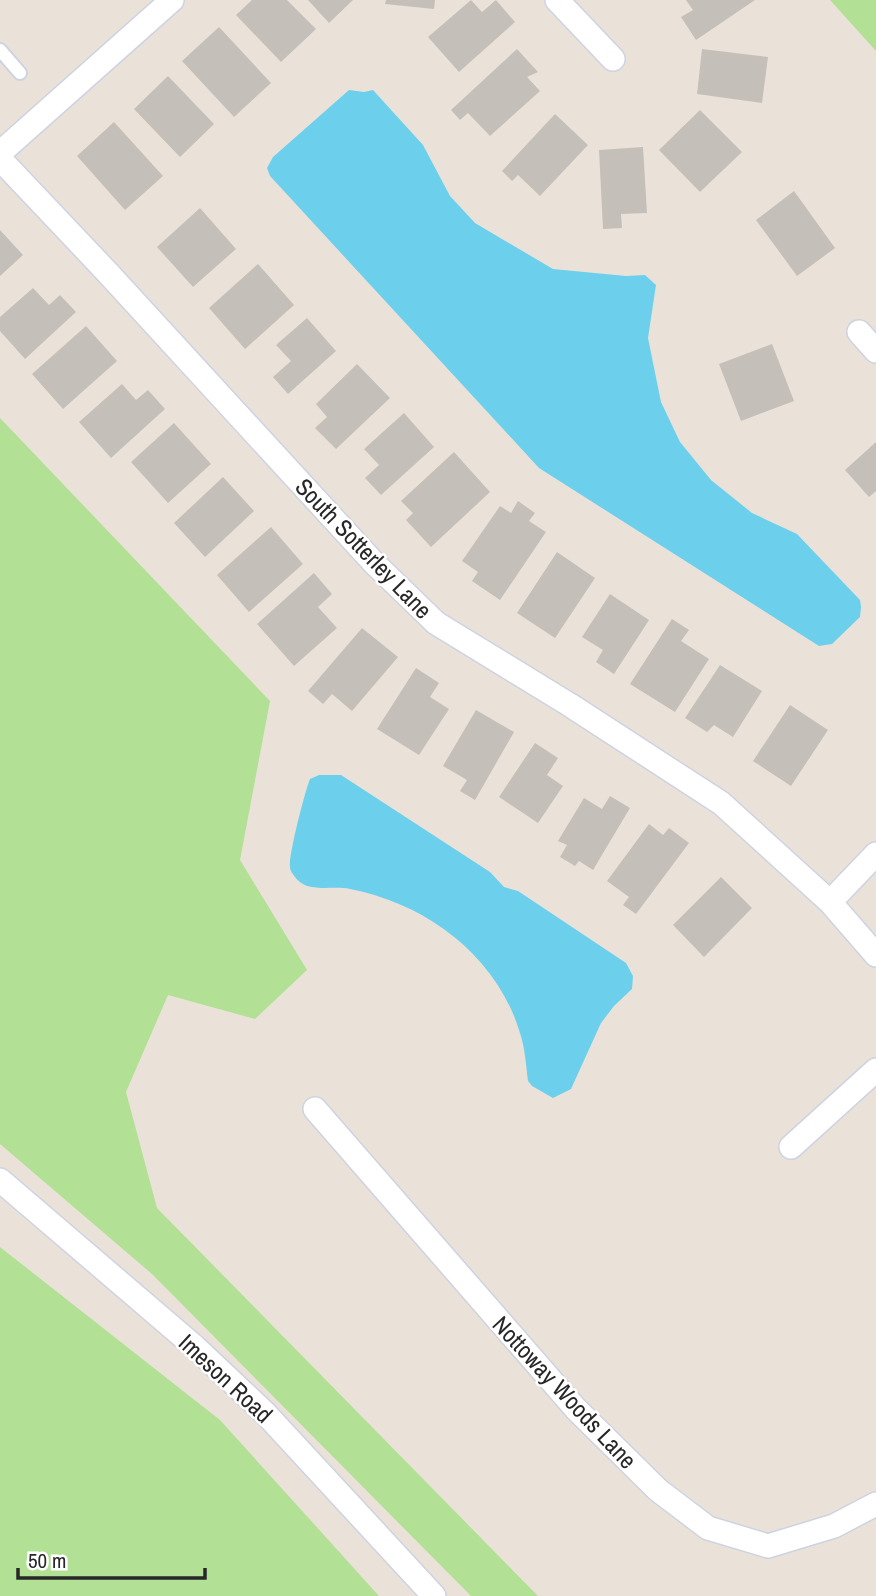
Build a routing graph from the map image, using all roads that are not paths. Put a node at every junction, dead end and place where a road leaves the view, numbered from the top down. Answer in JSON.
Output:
{"nodes":[{"id":1,"x":172,"y":0,"type":"edge"},
{"id":2,"x":557,"y":0,"type":"edge"},
{"id":3,"x":0,"y":50,"type":"edge"},
{"id":4,"x":613,"y":59,"type":"dead end"},
{"id":5,"x":20,"y":73,"type":"dead end"},
{"id":6,"x":0,"y":153,"type":"edge"},
{"id":7,"x":0,"y":159,"type":"edge"},
{"id":8,"x":859,"y":332,"type":"dead end"},
{"id":9,"x":876,"y":351,"type":"edge"},
{"id":10,"x":876,"y":854,"type":"edge"},
{"id":11,"x":830,"y":902,"type":"junction"},
{"id":12,"x":876,"y":955,"type":"edge"},
{"id":13,"x":876,"y":1070,"type":"edge"},
{"id":14,"x":315,"y":1109,"type":"dead end"},
{"id":15,"x":791,"y":1147,"type":"dead end"},
{"id":16,"x":0,"y":1180,"type":"edge"},
{"id":17,"x":876,"y":1504,"type":"edge"},
{"id":18,"x":434,"y":1596,"type":"edge"}],
"edges":[{"from":1,"to":6,"type":"street"},
{"from":2,"to":4,"type":"street"},
{"from":3,"to":5,"type":"lane"},
{"from":7,"to":11,"type":"street","name":"South Sotterley Lane"},
{"from":8,"to":9,"type":"street"},
{"from":10,"to":11,"type":"street"},
{"from":11,"to":12,"type":"street","name":"South Sotterley Lane"},
{"from":13,"to":15,"type":"street"},
{"from":14,"to":17,"type":"street","name":"Nottoway Woods Lane"},
{"from":16,"to":18,"type":"street","name":"Imeson Road"}]}
